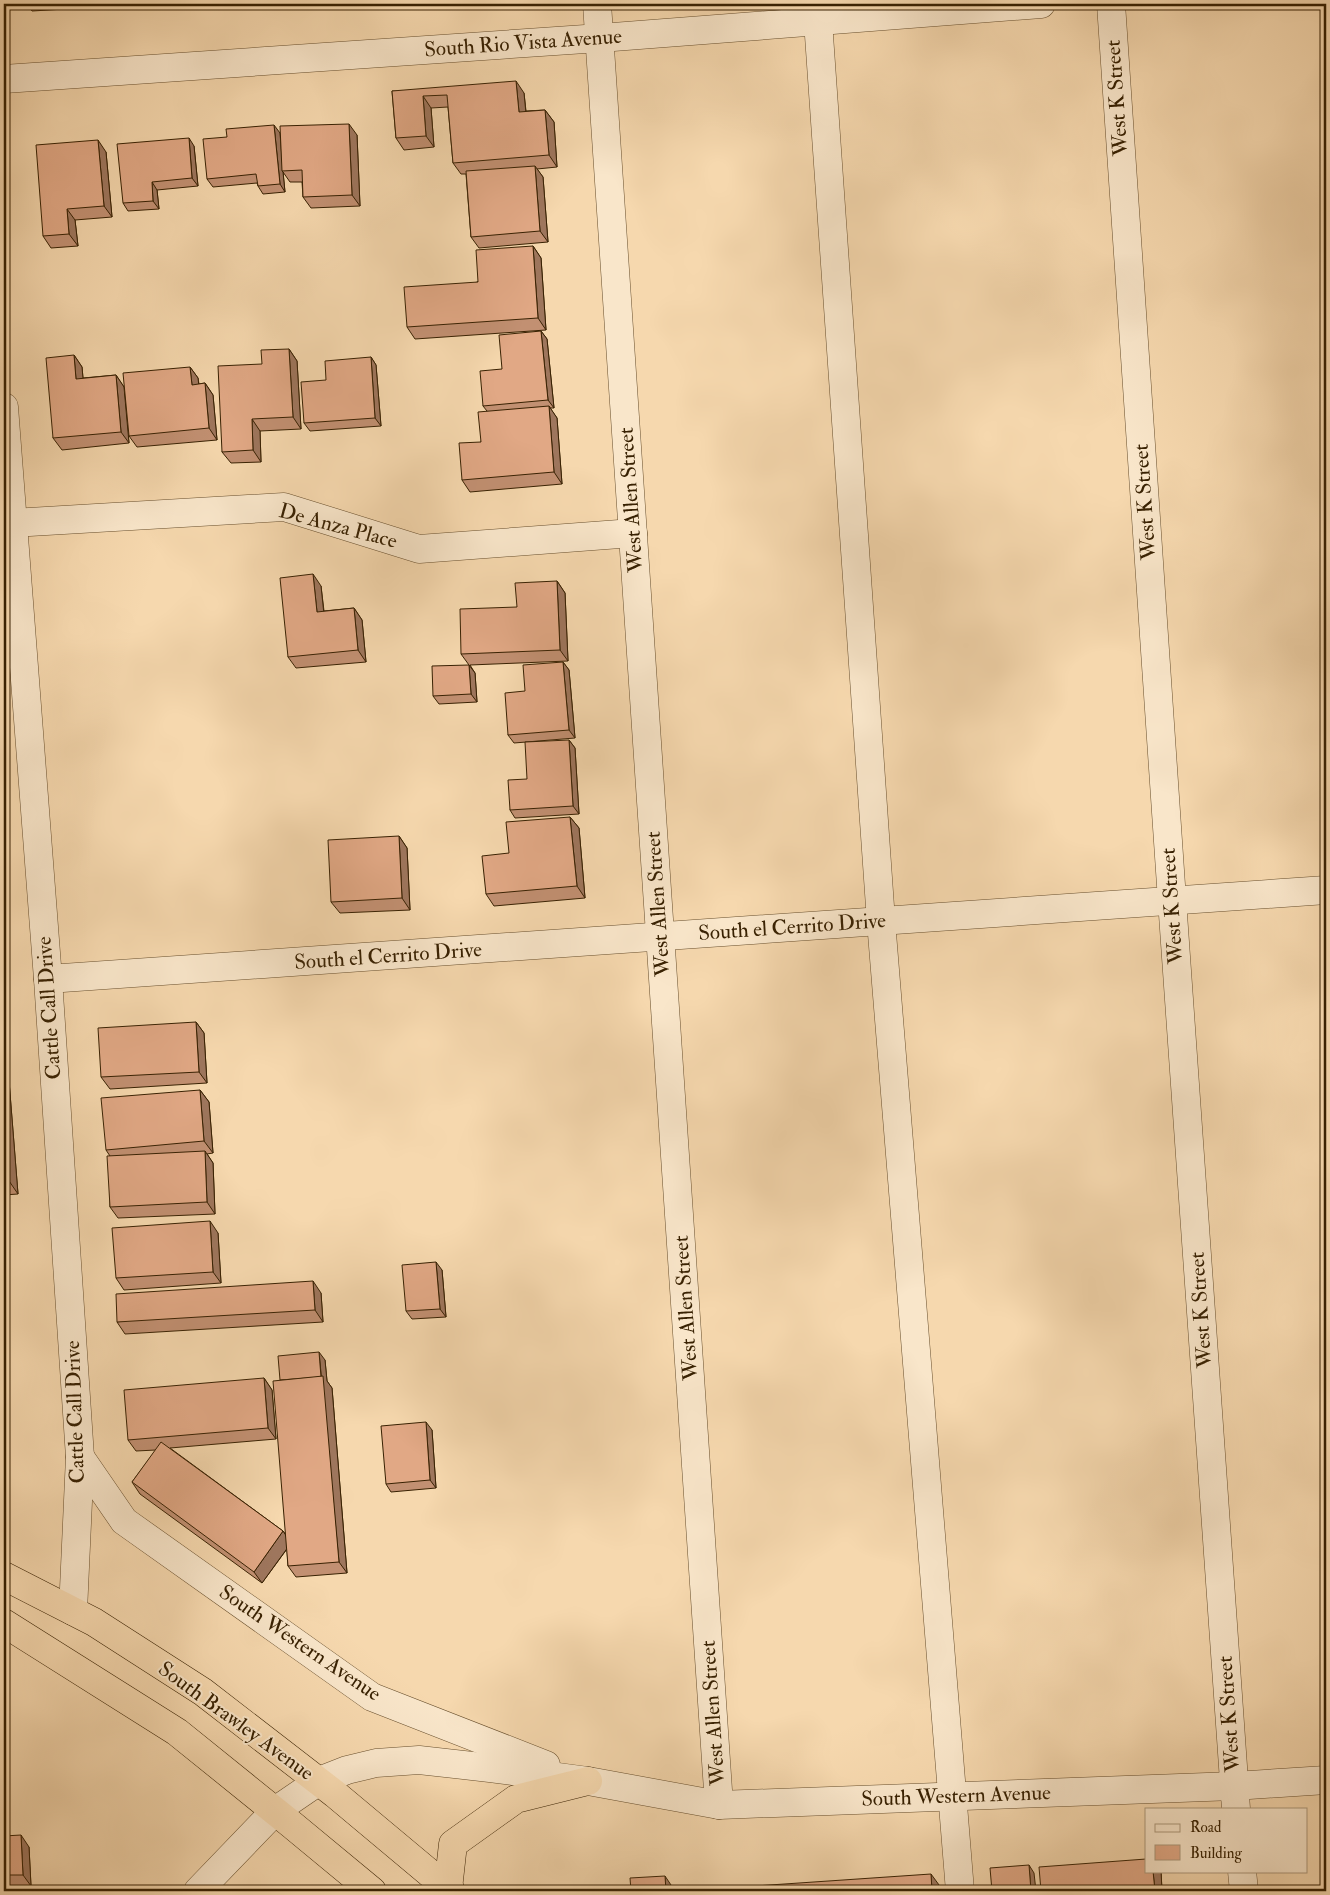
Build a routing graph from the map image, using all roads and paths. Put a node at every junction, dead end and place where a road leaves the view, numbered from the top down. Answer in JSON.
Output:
{"nodes":[{"id":1,"x":597,"y":4,"type":"edge"},
{"id":2,"x":1041,"y":4,"type":"edge"},
{"id":3,"x":1111,"y":4,"type":"edge"},
{"id":4,"x":818,"y":21,"type":"junction"},
{"id":5,"x":600,"y":38,"type":"junction"},
{"id":6,"x":4,"y":79,"type":"edge"},
{"id":7,"x":4,"y":407,"type":"edge"},
{"id":8,"x":12,"y":523,"type":"junction"},
{"id":9,"x":633,"y":533,"type":"junction"},
{"id":10,"x":1326,"y":890,"type":"edge"},
{"id":11,"x":1172,"y":900,"type":"junction"},
{"id":12,"x":881,"y":921,"type":"junction"},
{"id":13,"x":661,"y":937,"type":"junction"},
{"id":14,"x":48,"y":979,"type":"junction"},
{"id":15,"x":80,"y":1457,"type":"junction"},
{"id":16,"x":4,"y":1576,"type":"edge"},
{"id":17,"x":73,"y":1611,"type":"junction"},
{"id":18,"x":4,"y":1622,"type":"edge"},
{"id":19,"x":1326,"y":1780,"type":"edge"},
{"id":20,"x":319,"y":1781,"type":"junction"},
{"id":21,"x":588,"y":1781,"type":"junction"},
{"id":22,"x":951,"y":1796,"type":"junction"},
{"id":23,"x":1235,"y":1797,"type":"edge"},
{"id":24,"x":719,"y":1805,"type":"junction"},
{"id":25,"x":275,"y":1811,"type":"junction"},
{"id":26,"x":1242,"y":1872,"type":"edge"},
{"id":27,"x":450,"y":1890,"type":"edge"},
{"id":28,"x":198,"y":1891,"type":"edge"},
{"id":29,"x":372,"y":1891,"type":"edge"},
{"id":30,"x":960,"y":1891,"type":"edge"},
{"id":31,"x":1244,"y":1891,"type":"edge"}],
"edges":[{"from":1,"to":5,"type":"street","name":"West Allen Street"},
{"from":2,"to":4,"type":"street","name":"South Rio Vista Avenue"},
{"from":3,"to":11,"type":"street","name":"West K Street"},
{"from":4,"to":5,"type":"street","name":"South Rio Vista Avenue"},
{"from":4,"to":12,"type":"street"},
{"from":5,"to":6,"type":"street","name":"South Rio Vista Avenue"},
{"from":5,"to":9,"type":"street","name":"West Allen Street"},
{"from":7,"to":8,"type":"street","name":"Cattle Call Drive"},
{"from":8,"to":9,"type":"street","name":"De Anza Place"},
{"from":8,"to":14,"type":"street","name":"Cattle Call Drive"},
{"from":9,"to":13,"type":"street","name":"West Allen Street"},
{"from":10,"to":11,"type":"street","name":"South el Cerrito Drive"},
{"from":11,"to":12,"type":"street","name":"South el Cerrito Drive"},
{"from":11,"to":23,"type":"street","name":"West K Street"},
{"from":12,"to":13,"type":"street","name":"South el Cerrito Drive"},
{"from":12,"to":22,"type":"street"},
{"from":13,"to":14,"type":"street","name":"South el Cerrito Drive"},
{"from":13,"to":24,"type":"street","name":"West Allen Street"},
{"from":14,"to":15,"type":"street","name":"Cattle Call Drive"},
{"from":15,"to":17,"type":"street","name":"Cattle Call Drive"},
{"from":15,"to":21,"type":"street","name":"South Western Avenue"},
{"from":16,"to":17,"type":"highway","name":"South Brawley Avenue"},
{"from":17,"to":20,"type":"highway","name":"South Brawley Avenue"},
{"from":18,"to":25,"type":"highway","name":"South Brawley Avenue"},
{"from":19,"to":23,"type":"street","name":"South Western Avenue"},
{"from":20,"to":21,"type":"street","name":"South Western Avenue"},
{"from":20,"to":25,"type":"street","name":"South Western Avenue"},
{"from":20,"to":27,"type":"highway","name":"South Brawley Avenue"},
{"from":21,"to":24,"type":"street","name":"South Western Avenue"},
{"from":21,"to":27,"type":"highway"},
{"from":22,"to":23,"type":"street","name":"South Western Avenue"},
{"from":22,"to":24,"type":"street","name":"South Western Avenue"},
{"from":22,"to":30,"type":"street"},
{"from":25,"to":28,"type":"street","name":"South Western Avenue"},
{"from":25,"to":29,"type":"highway","name":"South Brawley Avenue"},
{"from":26,"to":31,"type":"street"}]}
